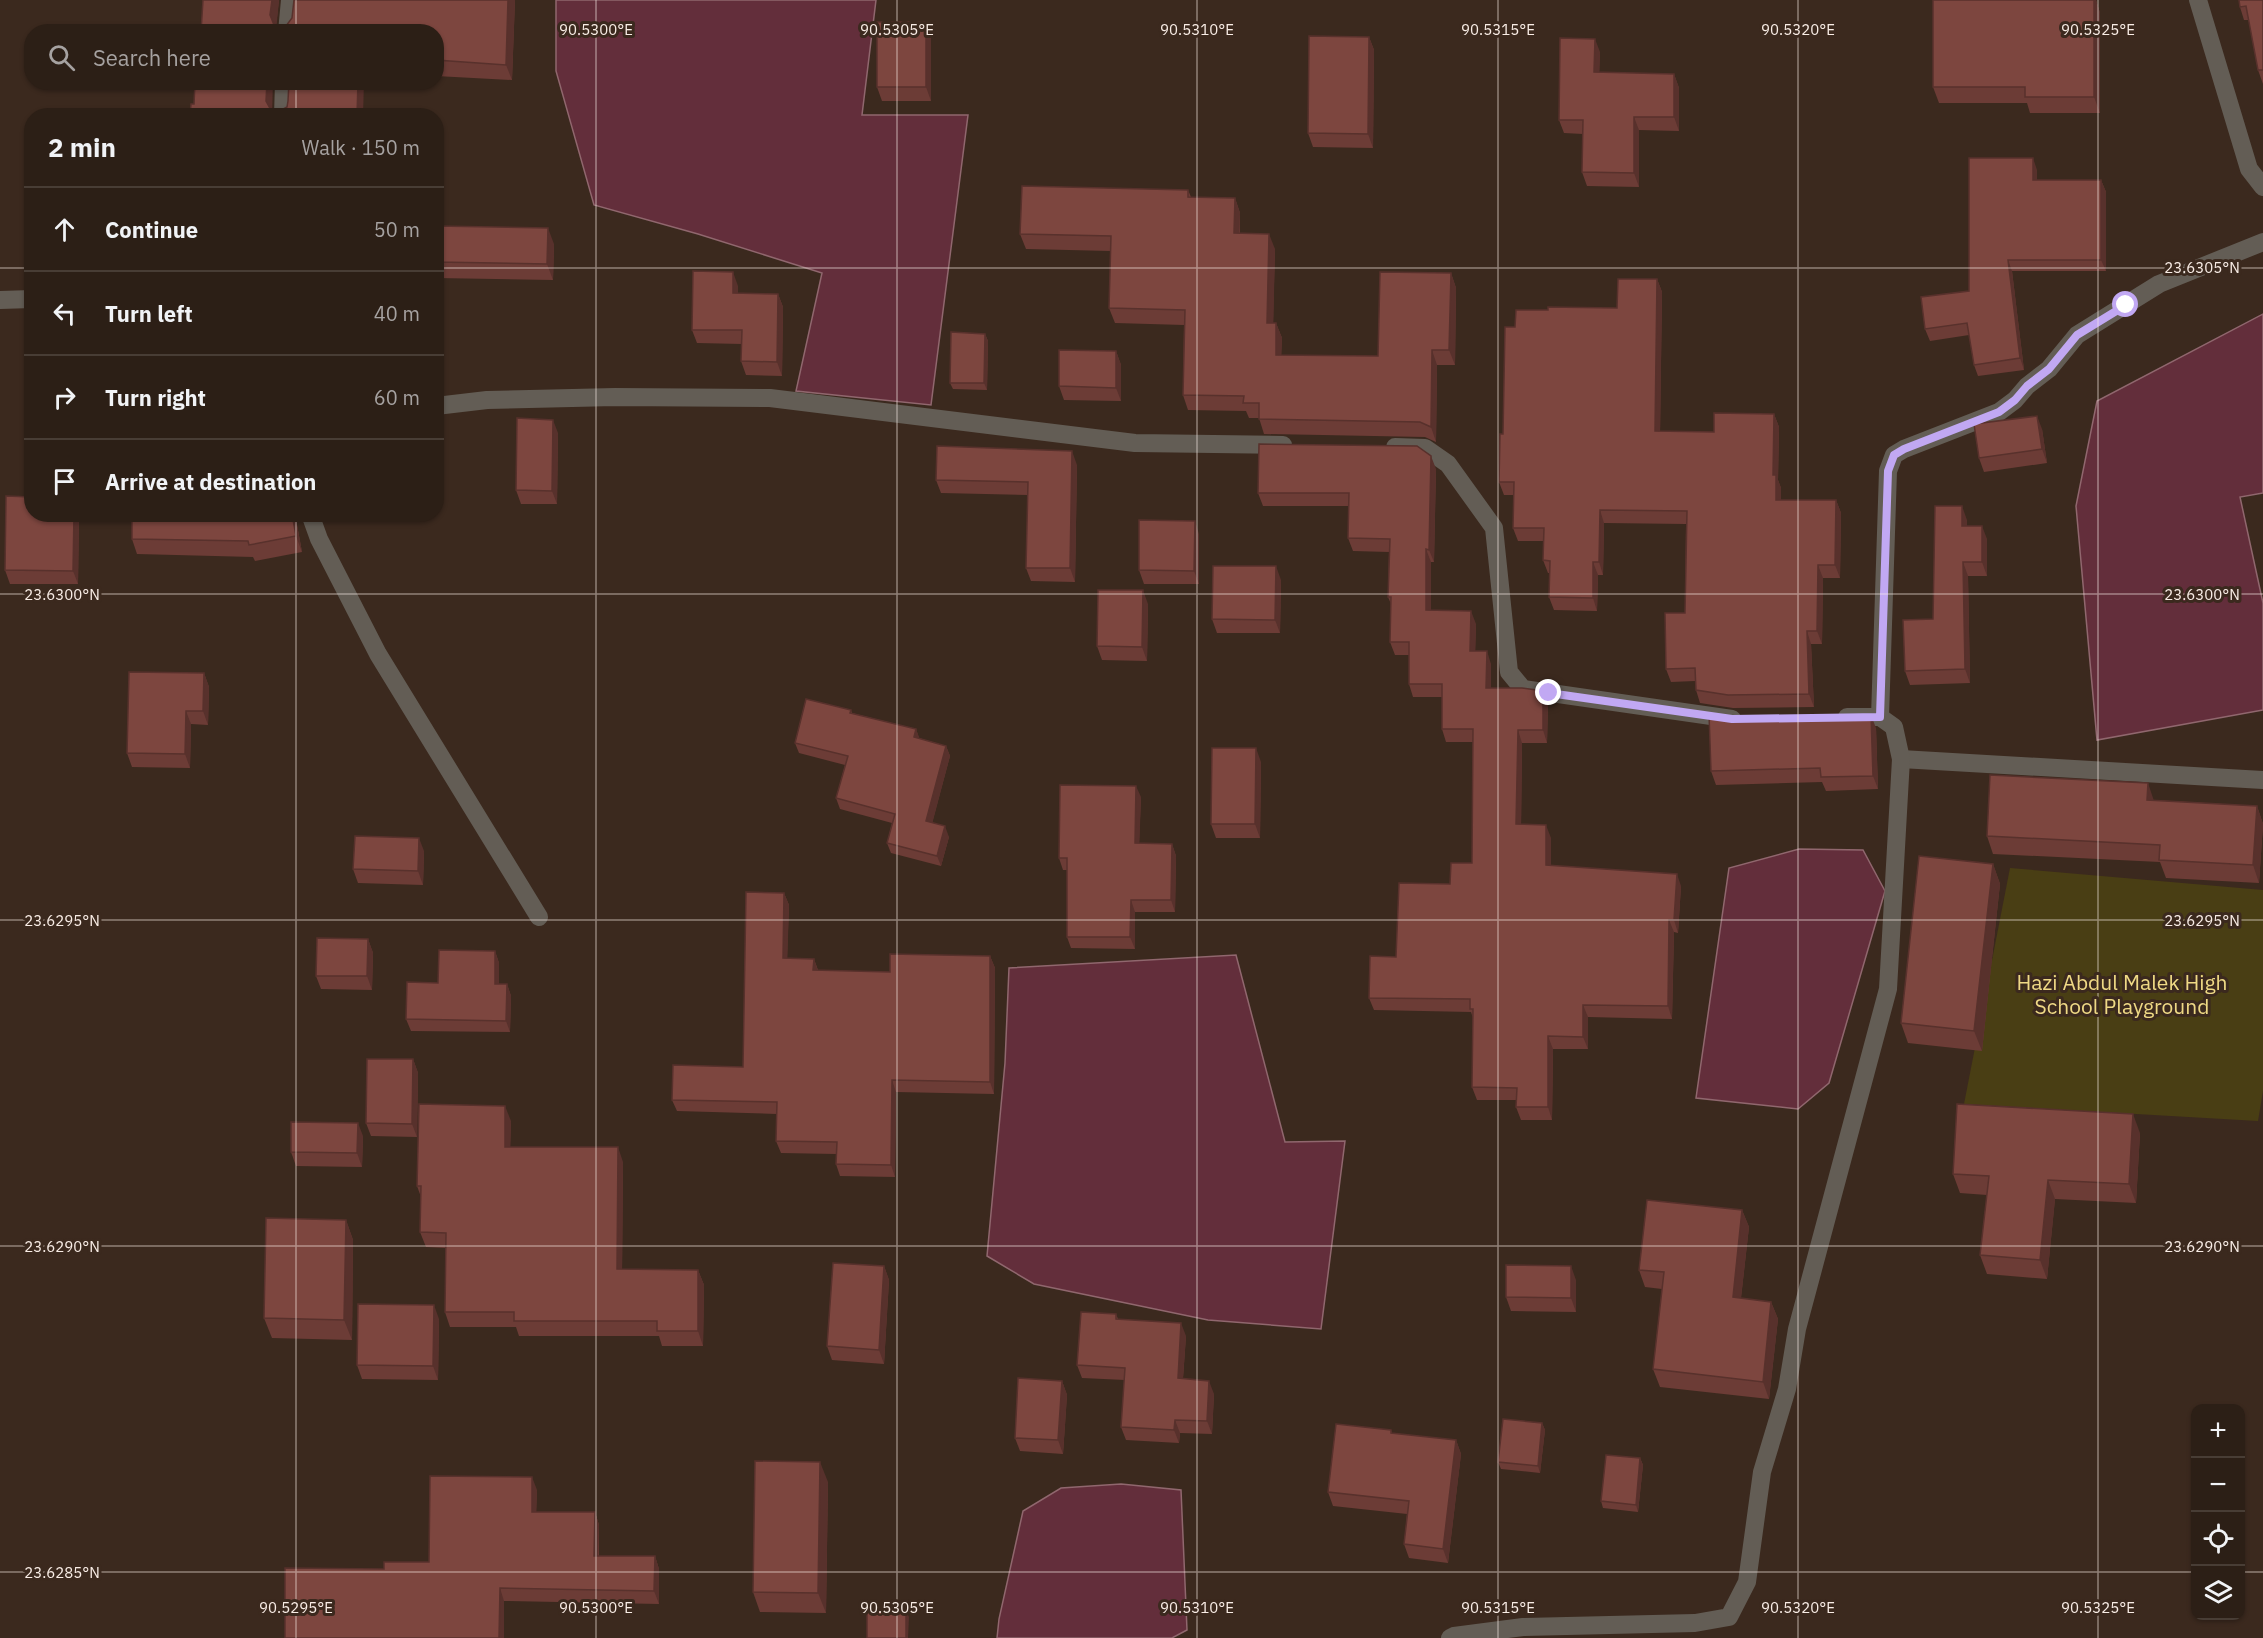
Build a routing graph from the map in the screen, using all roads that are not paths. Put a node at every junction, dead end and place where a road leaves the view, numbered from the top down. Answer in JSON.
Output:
{"nodes":[{"id":1,"x":290,"y":0,"type":"edge"},
{"id":2,"x":2199,"y":0,"type":"edge"},
{"id":3,"x":288,"y":24,"type":"edge"},
{"id":4,"x":284,"y":90,"type":"edge"},
{"id":5,"x":283,"y":108,"type":"edge"},
{"id":6,"x":2263,"y":187,"type":"edge"},
{"id":7,"x":2263,"y":242,"type":"edge"},
{"id":8,"x":24,"y":299,"type":"edge"},
{"id":9,"x":0,"y":300,"type":"edge"},
{"id":10,"x":444,"y":405,"type":"edge"},
{"id":11,"x":1302,"y":446,"type":"edge"},
{"id":12,"x":1374,"y":447,"type":"edge"},
{"id":13,"x":313,"y":522,"type":"edge"},
{"id":14,"x":1834,"y":717,"type":"edge"},
{"id":15,"x":1880,"y":717,"type":"junction"},
{"id":16,"x":1755,"y":718,"type":"edge"},
{"id":17,"x":1901,"y":759,"type":"junction"},
{"id":18,"x":2263,"y":780,"type":"edge"},
{"id":19,"x":538,"y":917,"type":"dead end"},
{"id":20,"x":1450,"y":1638,"type":"edge"}],
"edges":[{"from":1,"to":3,"type":"street"},
{"from":2,"to":6,"type":"street"},
{"from":4,"to":5,"type":"street"},
{"from":7,"to":15,"type":"street"},
{"from":8,"to":9,"type":"street"},
{"from":10,"to":11,"type":"street"},
{"from":12,"to":16,"type":"street"},
{"from":13,"to":19,"type":"street"},
{"from":14,"to":15,"type":"street"},
{"from":15,"to":17,"type":"street"},
{"from":17,"to":18,"type":"street"},
{"from":17,"to":20,"type":"street"}]}
